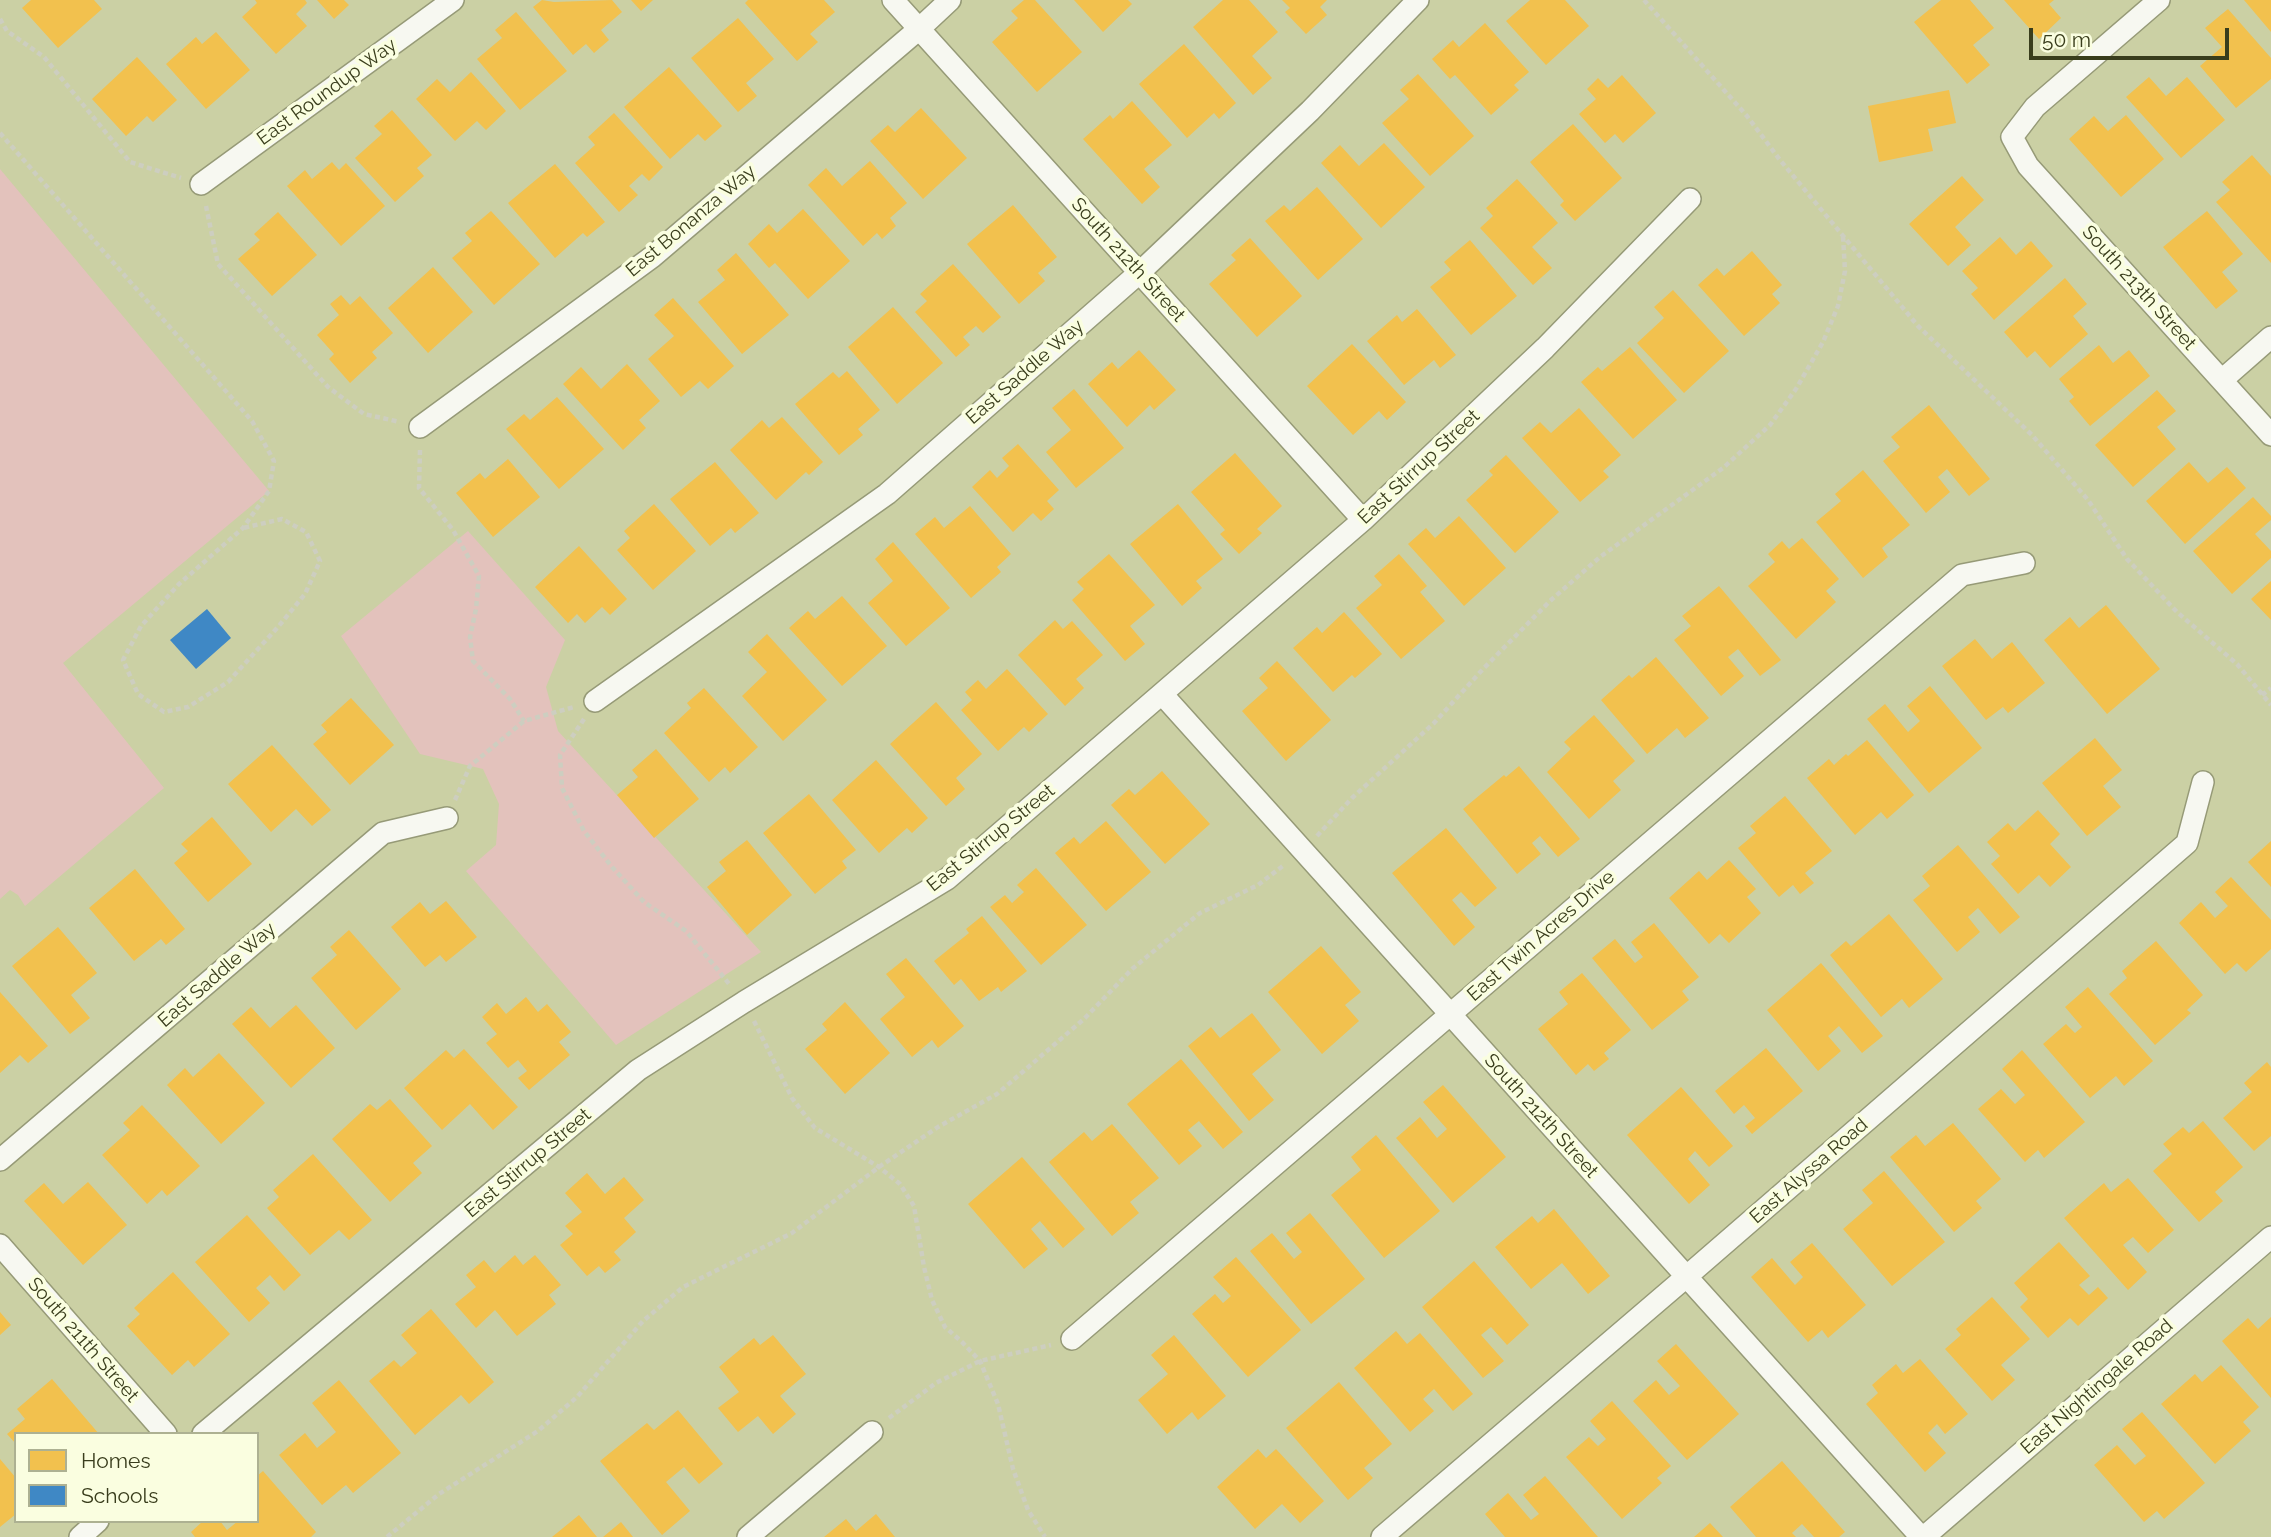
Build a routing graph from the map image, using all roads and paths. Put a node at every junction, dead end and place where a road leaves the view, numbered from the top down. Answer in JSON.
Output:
{"nodes":[{"id":1,"x":453,"y":0,"type":"edge"},
{"id":2,"x":893,"y":0,"type":"edge"},
{"id":3,"x":950,"y":0,"type":"edge"},
{"id":4,"x":1418,"y":0,"type":"edge"},
{"id":5,"x":1644,"y":0,"type":"edge"},
{"id":6,"x":2159,"y":0,"type":"edge"},
{"id":7,"x":0,"y":19,"type":"edge"},
{"id":8,"x":919,"y":29,"type":"junction"},
{"id":9,"x":0,"y":133,"type":"edge"},
{"id":10,"x":201,"y":184,"type":"junction"},
{"id":11,"x":1690,"y":199,"type":"dead end"},
{"id":12,"x":1843,"y":236,"type":"junction"},
{"id":13,"x":1139,"y":273,"type":"junction"},
{"id":14,"x":2271,"y":337,"type":"edge"},
{"id":15,"x":2222,"y":380,"type":"junction"},
{"id":16,"x":420,"y":427,"type":"junction"},
{"id":17,"x":2271,"y":435,"type":"edge"},
{"id":18,"x":1363,"y":520,"type":"junction"},
{"id":19,"x":243,"y":528,"type":"junction"},
{"id":20,"x":2024,"y":563,"type":"dead end"},
{"id":21,"x":2271,"y":688,"type":"edge"},
{"id":22,"x":1162,"y":694,"type":"junction"},
{"id":23,"x":2262,"y":695,"type":"junction"},
{"id":24,"x":595,"y":701,"type":"junction"},
{"id":25,"x":2271,"y":705,"type":"edge"},
{"id":26,"x":524,"y":721,"type":"junction"},
{"id":27,"x":2203,"y":782,"type":"dead end"},
{"id":28,"x":447,"y":818,"type":"joint"},
{"id":29,"x":1302,"y":851,"type":"junction"},
{"id":30,"x":744,"y":1002,"type":"junction"},
{"id":31,"x":1450,"y":1015,"type":"junction"},
{"id":32,"x":0,"y":1160,"type":"edge"},
{"id":33,"x":879,"y":1167,"type":"junction"},
{"id":34,"x":2271,"y":1237,"type":"edge"},
{"id":35,"x":0,"y":1245,"type":"edge"},
{"id":36,"x":1686,"y":1277,"type":"junction"},
{"id":37,"x":1072,"y":1339,"type":"joint"},
{"id":38,"x":980,"y":1362,"type":"junction"},
{"id":39,"x":164,"y":1432,"type":"edge"},
{"id":40,"x":205,"y":1432,"type":"edge"},
{"id":41,"x":872,"y":1432,"type":"joint"},
{"id":42,"x":97,"y":1523,"type":"edge"},
{"id":43,"x":80,"y":1537,"type":"edge"},
{"id":44,"x":387,"y":1537,"type":"edge"},
{"id":45,"x":748,"y":1537,"type":"edge"},
{"id":46,"x":1045,"y":1537,"type":"edge"},
{"id":47,"x":1382,"y":1537,"type":"edge"},
{"id":48,"x":1922,"y":1537,"type":"edge"}],
"edges":[{"from":1,"to":10,"type":"street","name":"East Roundup Way"},
{"from":2,"to":8,"type":"street","name":"South 212th Street"},
{"from":3,"to":8,"type":"street","name":"East Bonanza Way"},
{"from":4,"to":13,"type":"street","name":"East Saddle Way"},
{"from":5,"to":12,"type":"path"},
{"from":6,"to":15,"type":"street","name":"South 213th Street"},
{"from":7,"to":10,"type":"path"},
{"from":8,"to":13,"type":"street","name":"South 212th Street"},
{"from":8,"to":16,"type":"street","name":"East Bonanza Way"},
{"from":9,"to":19,"type":"path"},
{"from":10,"to":16,"type":"path"},
{"from":11,"to":18,"type":"street","name":"East Stirrup Street"},
{"from":12,"to":23,"type":"path"},
{"from":12,"to":29,"type":"path"},
{"from":13,"to":18,"type":"street","name":"South 212th Street"},
{"from":13,"to":24,"type":"street","name":"East Saddle Way"},
{"from":14,"to":15,"type":"street"},
{"from":15,"to":17,"type":"street","name":"South 213th Street"},
{"from":16,"to":26,"type":"path"},
{"from":18,"to":22,"type":"street","name":"East Stirrup Street"},
{"from":19,"to":19,"type":"path"},
{"from":20,"to":31,"type":"street","name":"East Twin Acres Drive"},
{"from":21,"to":23,"type":"path"},
{"from":22,"to":29,"type":"street","name":"South 212th Street"},
{"from":22,"to":30,"type":"street","name":"East Stirrup Street"},
{"from":23,"to":25,"type":"path"},
{"from":24,"to":26,"type":"path"},
{"from":24,"to":30,"type":"path"},
{"from":26,"to":28,"type":"path"},
{"from":27,"to":36,"type":"street","name":"East Alyssa Road"},
{"from":28,"to":32,"type":"street","name":"East Saddle Way"},
{"from":29,"to":31,"type":"street","name":"South 212th Street"},
{"from":29,"to":33,"type":"path"},
{"from":30,"to":33,"type":"path"},
{"from":30,"to":40,"type":"street","name":"East Stirrup Street"},
{"from":31,"to":36,"type":"street","name":"South 212th Street"},
{"from":31,"to":37,"type":"street","name":"East Twin Acres Drive"},
{"from":33,"to":38,"type":"path"},
{"from":33,"to":44,"type":"path"},
{"from":34,"to":48,"type":"street","name":"East Nightingale Road"},
{"from":35,"to":39,"type":"street","name":"South 211th Street"},
{"from":36,"to":47,"type":"street","name":"East Alyssa Road"},
{"from":36,"to":48,"type":"street","name":"South 212th Street"},
{"from":37,"to":38,"type":"path"},
{"from":38,"to":41,"type":"path"},
{"from":38,"to":46,"type":"path"},
{"from":41,"to":45,"type":"street"},
{"from":42,"to":43,"type":"street"}]}
